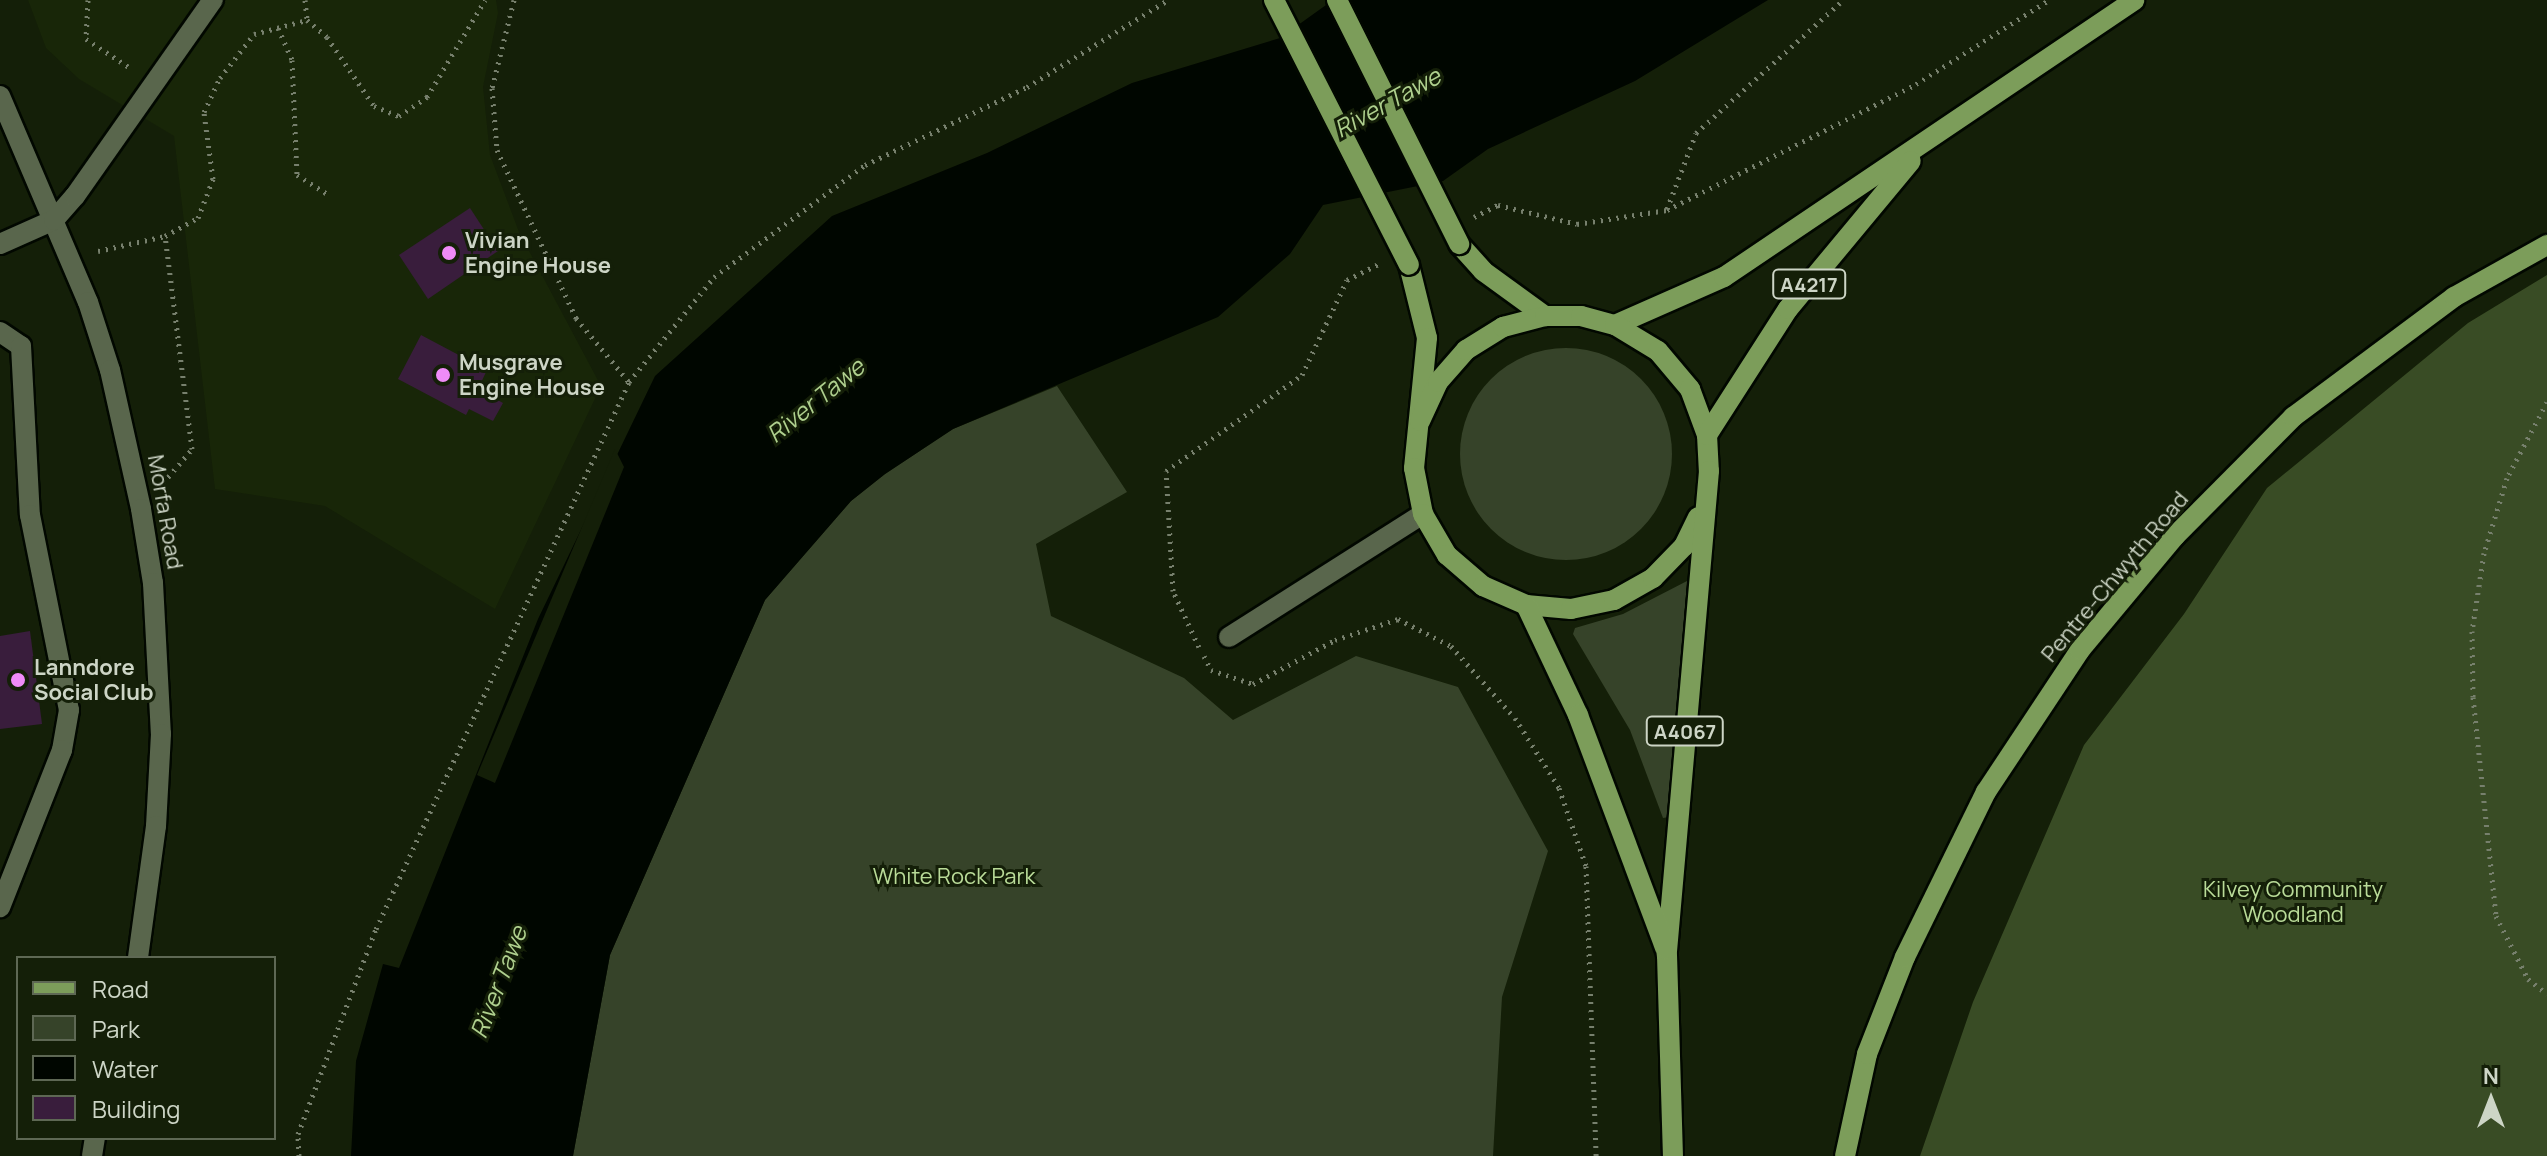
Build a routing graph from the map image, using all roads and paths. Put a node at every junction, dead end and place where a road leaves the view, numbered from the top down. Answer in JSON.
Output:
{"nodes":[{"id":1,"x":88,"y":0,"type":"edge"},
{"id":2,"x":213,"y":0,"type":"edge"},
{"id":3,"x":305,"y":0,"type":"edge"},
{"id":4,"x":485,"y":0,"type":"edge"},
{"id":5,"x":514,"y":0,"type":"edge"},
{"id":6,"x":1168,"y":0,"type":"edge"},
{"id":7,"x":1274,"y":0,"type":"edge"},
{"id":8,"x":1337,"y":0,"type":"edge"},
{"id":9,"x":1843,"y":0,"type":"edge"},
{"id":10,"x":2049,"y":0,"type":"edge"},
{"id":11,"x":2134,"y":0,"type":"edge"},
{"id":12,"x":307,"y":20,"type":"junction"},
{"id":13,"x":278,"y":28,"type":"junction"},
{"id":14,"x":154,"y":81,"type":"junction"},
{"id":15,"x":0,"y":96,"type":"edge"},
{"id":16,"x":1926,"y":143,"type":"junction"},
{"id":17,"x":330,"y":196,"type":"dead end"},
{"id":18,"x":1498,"y":205,"type":"dead end"},
{"id":19,"x":1667,"y":210,"type":"junction"},
{"id":20,"x":54,"y":220,"type":"junction"},
{"id":21,"x":165,"y":236,"type":"junction"},
{"id":22,"x":0,"y":244,"type":"edge"},
{"id":23,"x":2547,"y":245,"type":"edge"},
{"id":24,"x":70,"y":257,"type":"junction"},
{"id":25,"x":1347,"y":280,"type":"dead end"},
{"id":26,"x":1545,"y":316,"type":"junction"},
{"id":27,"x":1615,"y":325,"type":"junction"},
{"id":28,"x":0,"y":332,"type":"edge"},
{"id":29,"x":629,"y":382,"type":"junction"},
{"id":30,"x":2547,"y":402,"type":"edge"},
{"id":31,"x":1420,"y":421,"type":"junction"},
{"id":32,"x":1707,"y":435,"type":"junction"},
{"id":33,"x":1703,"y":506,"type":"junction"},
{"id":34,"x":141,"y":509,"type":"junction"},
{"id":35,"x":1423,"y":514,"type":"junction"},
{"id":36,"x":1526,"y":605,"type":"junction"},
{"id":37,"x":1229,"y":637,"type":"dead end"},
{"id":38,"x":0,"y":907,"type":"edge"},
{"id":39,"x":1667,"y":955,"type":"junction"},
{"id":40,"x":138,"y":956,"type":"edge"},
{"id":41,"x":2547,"y":994,"type":"edge"},
{"id":42,"x":299,"y":1156,"type":"edge"},
{"id":43,"x":1596,"y":1156,"type":"edge"},
{"id":44,"x":1673,"y":1156,"type":"edge"},
{"id":45,"x":1845,"y":1156,"type":"edge"}],
"edges":[{"from":1,"to":14,"type":"path"},
{"from":2,"to":14,"type":"street"},
{"from":3,"to":12,"type":"path"},
{"from":4,"to":12,"type":"path"},
{"from":5,"to":29,"type":"path"},
{"from":6,"to":29,"type":"path"},
{"from":7,"to":31,"type":"main road","number":"A4067","bridge":true},
{"from":8,"to":26,"type":"main road","bridge":true},
{"from":9,"to":19,"type":"path"},
{"from":10,"to":19,"type":"path"},
{"from":11,"to":16,"type":"main road","number":"A4217"},
{"from":12,"to":13,"type":"path"},
{"from":13,"to":17,"type":"path"},
{"from":13,"to":21,"type":"path"},
{"from":14,"to":20,"type":"street"},
{"from":15,"to":20,"type":"street","name":"Morfa Road"},
{"from":16,"to":27,"type":"main road","number":"A4217"},
{"from":16,"to":32,"type":"main road","number":"A4217"},
{"from":18,"to":19,"type":"path"},
{"from":20,"to":22,"type":"street"},
{"from":20,"to":24,"type":"street","name":"Morfa Road"},
{"from":21,"to":24,"type":"path"},
{"from":21,"to":34,"type":"path"},
{"from":23,"to":45,"type":"main road","name":"Pentre-Chwyth Road"},
{"from":24,"to":34,"type":"street","name":"Morfa Road"},
{"from":25,"to":43,"type":"path"},
{"from":26,"to":27,"type":"main road","number":"A4067"},
{"from":26,"to":31,"type":"main road","number":"A4067"},
{"from":27,"to":32,"type":"main road","number":"A4067"},
{"from":28,"to":38,"type":"street"},
{"from":29,"to":42,"type":"path"},
{"from":30,"to":41,"type":"path"},
{"from":31,"to":35,"type":"main road","number":"A4067"},
{"from":32,"to":33,"type":"main road","number":"A4067"},
{"from":33,"to":36,"type":"main road","number":"A4067"},
{"from":33,"to":39,"type":"main road","number":"A4067"},
{"from":34,"to":40,"type":"street","name":"Morfa Road"},
{"from":35,"to":36,"type":"main road","number":"A4067"},
{"from":35,"to":37,"type":"street"},
{"from":36,"to":39,"type":"main road","number":"A4067"},
{"from":39,"to":44,"type":"main road","number":"A4067"}]}
